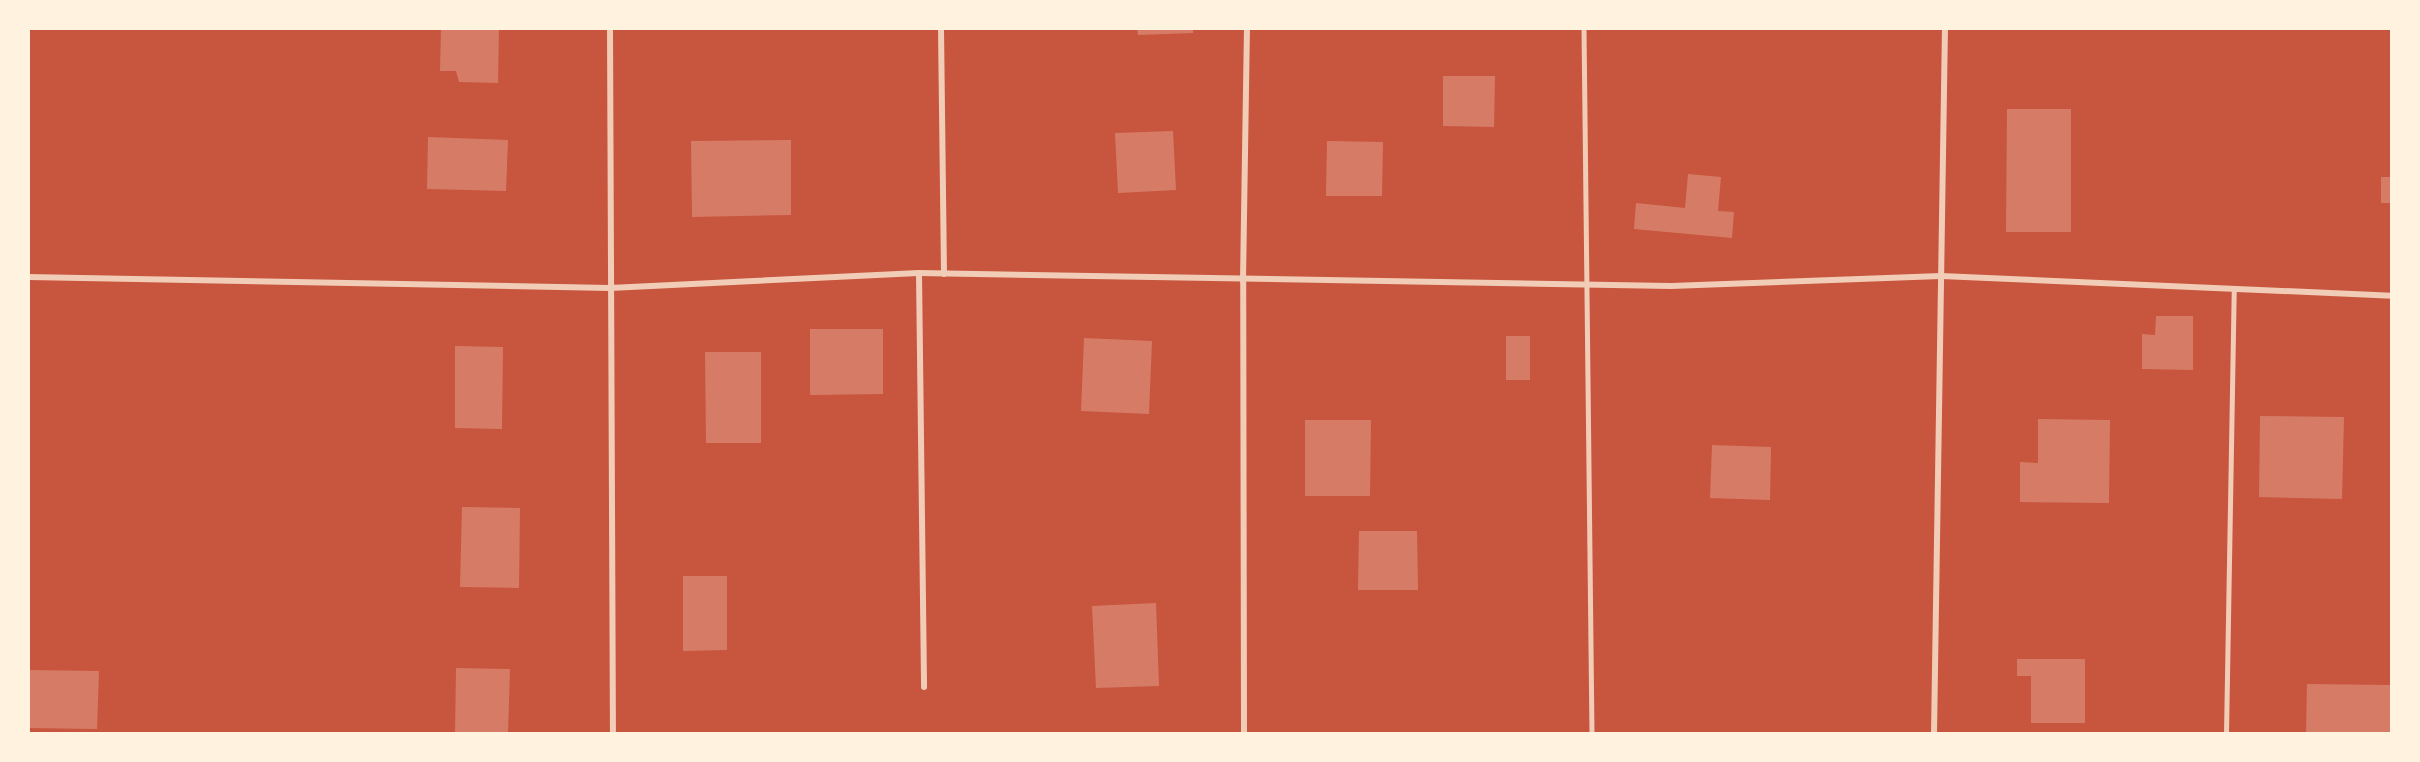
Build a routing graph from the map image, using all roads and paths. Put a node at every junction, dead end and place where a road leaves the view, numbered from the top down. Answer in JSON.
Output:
{"nodes":[{"id":1,"x":610,"y":28,"type":"edge"},
{"id":2,"x":941,"y":28,"type":"edge"},
{"id":3,"x":1247,"y":28,"type":"edge"},
{"id":4,"x":1584,"y":28,"type":"edge"},
{"id":5,"x":1945,"y":28,"type":"edge"},
{"id":6,"x":919,"y":273,"type":"junction"},
{"id":7,"x":944,"y":273,"type":"junction"},
{"id":8,"x":1941,"y":276,"type":"junction"},
{"id":9,"x":28,"y":277,"type":"edge"},
{"id":10,"x":1243,"y":281,"type":"junction"},
{"id":11,"x":1587,"y":286,"type":"junction"},
{"id":12,"x":610,"y":288,"type":"junction"},
{"id":13,"x":2234,"y":289,"type":"junction"},
{"id":14,"x":2391,"y":296,"type":"edge"},
{"id":15,"x":924,"y":687,"type":"dead end"},
{"id":16,"x":613,"y":734,"type":"edge"},
{"id":17,"x":1244,"y":734,"type":"edge"},
{"id":18,"x":1593,"y":734,"type":"edge"},
{"id":19,"x":1934,"y":734,"type":"edge"},
{"id":20,"x":2226,"y":734,"type":"edge"}],
"edges":[{"from":1,"to":12,"type":"street"},
{"from":2,"to":7,"type":"street"},
{"from":3,"to":10,"type":"street"},
{"from":4,"to":11,"type":"lane"},
{"from":5,"to":8,"type":"street"},
{"from":6,"to":7,"type":"street"},
{"from":6,"to":12,"type":"street"},
{"from":6,"to":15,"type":"street"},
{"from":7,"to":10,"type":"street"},
{"from":8,"to":11,"type":"street"},
{"from":8,"to":13,"type":"street"},
{"from":8,"to":19,"type":"street"},
{"from":9,"to":12,"type":"street"},
{"from":10,"to":11,"type":"street"},
{"from":10,"to":17,"type":"street"},
{"from":11,"to":18,"type":"lane"},
{"from":12,"to":16,"type":"street"},
{"from":13,"to":14,"type":"street"},
{"from":13,"to":20,"type":"lane"}]}
